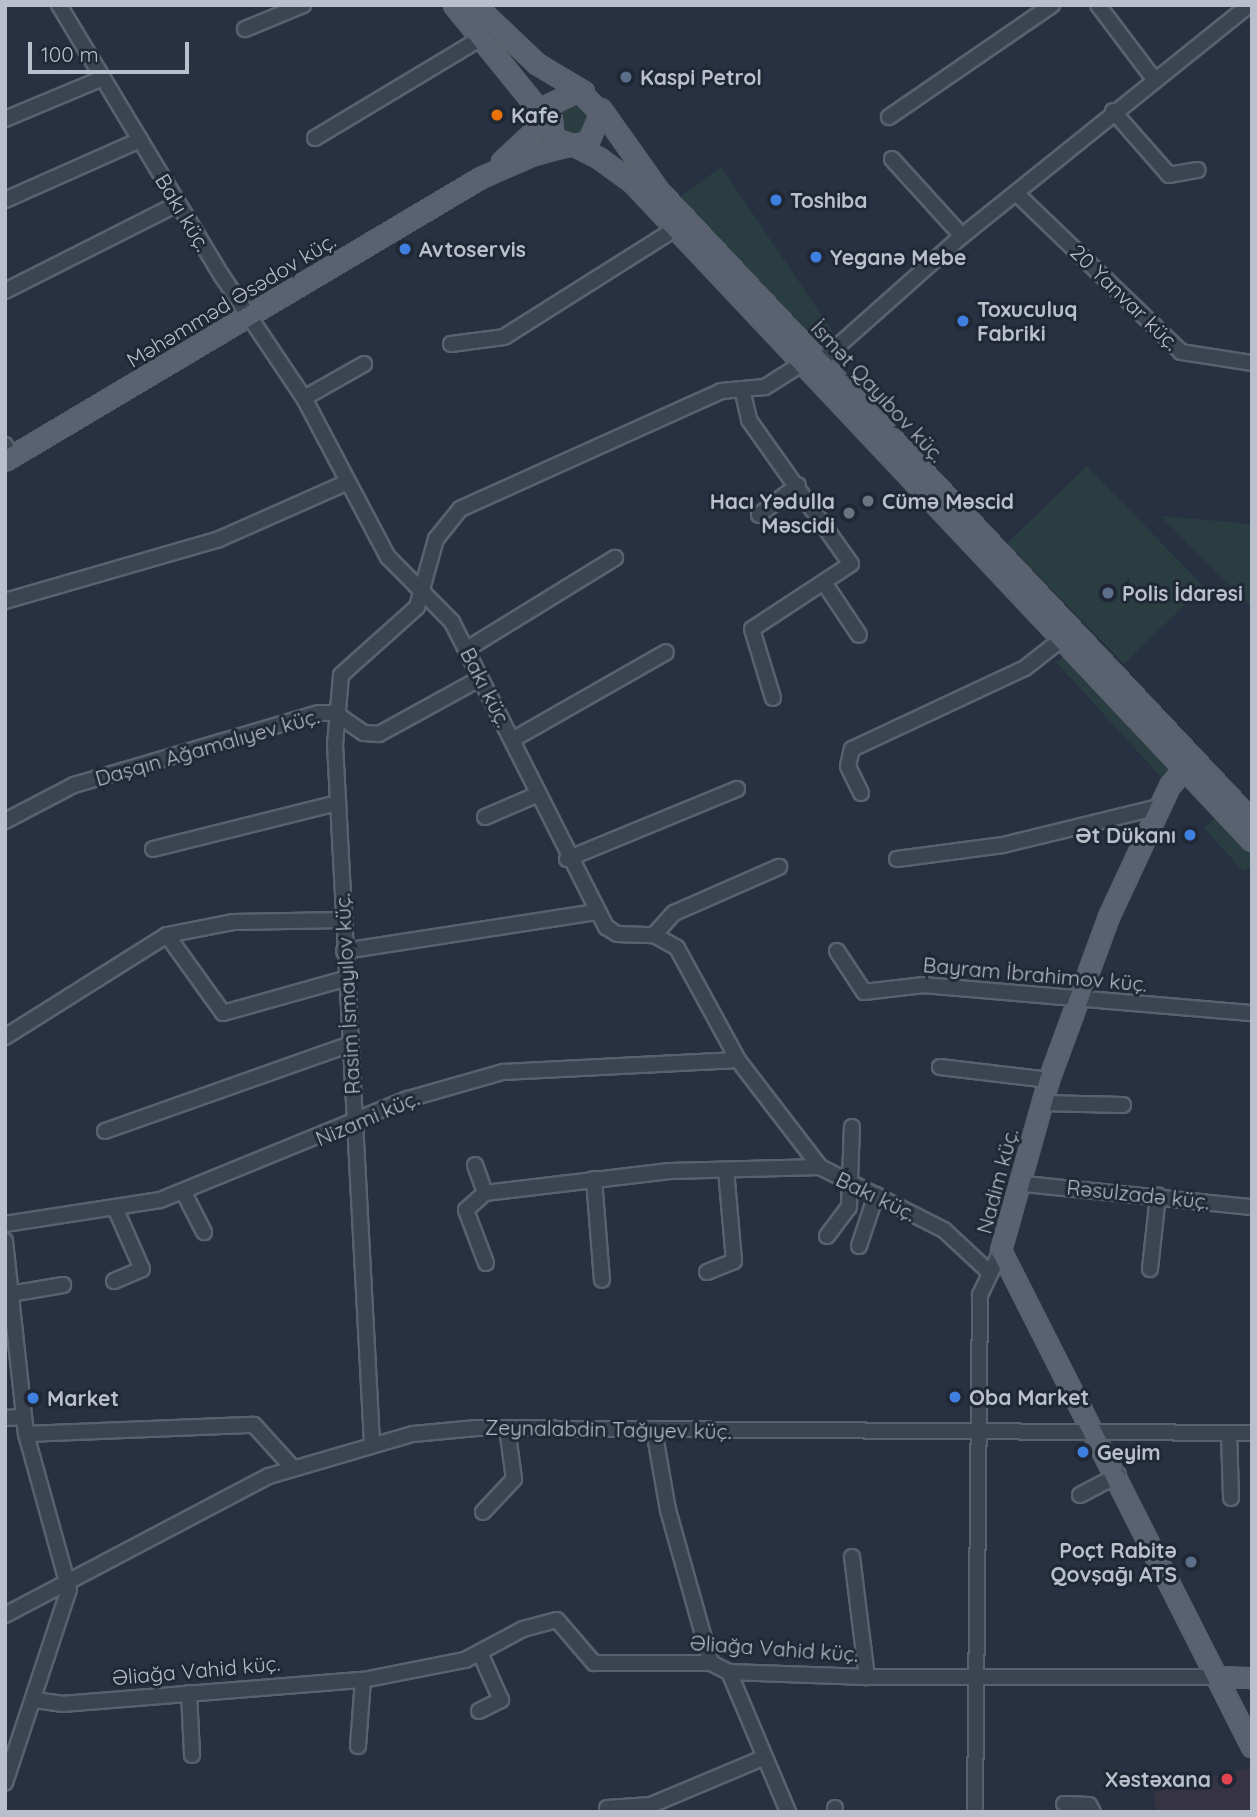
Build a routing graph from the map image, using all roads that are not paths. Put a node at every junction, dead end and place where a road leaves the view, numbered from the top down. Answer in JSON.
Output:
{"nodes":[{"id":1,"x":59,"y":5,"type":"edge"},
{"id":2,"x":303,"y":5,"type":"edge"},
{"id":3,"x":454,"y":5,"type":"edge"},
{"id":4,"x":475,"y":5,"type":"edge"},
{"id":5,"x":1052,"y":5,"type":"edge"},
{"id":6,"x":1098,"y":5,"type":"edge"},
{"id":7,"x":1249,"y":5,"type":"edge"},
{"id":8,"x":245,"y":29,"type":"dead end"},
{"id":9,"x":483,"y":37,"type":"junction"},
{"id":10,"x":103,"y":78,"type":"junction"},
{"id":11,"x":1154,"y":79,"type":"junction"},
{"id":12,"x":592,"y":100,"type":"junction"},
{"id":13,"x":1114,"y":111,"type":"junction"},
{"id":14,"x":889,"y":117,"type":"dead end"},
{"id":15,"x":5,"y":119,"type":"edge"},
{"id":16,"x":547,"y":120,"type":"junction"},
{"id":17,"x":315,"y":138,"type":"dead end"},
{"id":18,"x":140,"y":140,"type":"junction"},
{"id":19,"x":573,"y":145,"type":"junction"},
{"id":20,"x":892,"y":159,"type":"dead end"},
{"id":21,"x":1198,"y":170,"type":"dead end"},
{"id":22,"x":481,"y":178,"type":"junction"},
{"id":23,"x":1016,"y":193,"type":"junction"},
{"id":24,"x":5,"y":200,"type":"edge"},
{"id":25,"x":177,"y":204,"type":"junction"},
{"id":26,"x":675,"y":229,"type":"junction"},
{"id":27,"x":962,"y":236,"type":"junction"},
{"id":28,"x":5,"y":291,"type":"edge"},
{"id":29,"x":250,"y":314,"type":"junction"},
{"id":30,"x":451,"y":344,"type":"dead end"},
{"id":31,"x":811,"y":363,"type":"junction"},
{"id":32,"x":1252,"y":363,"type":"edge"},
{"id":33,"x":364,"y":364,"type":"dead end"},
{"id":34,"x":742,"y":389,"type":"junction"},
{"id":35,"x":304,"y":398,"type":"junction"},
{"id":36,"x":8,"y":454,"type":"edge"},
{"id":37,"x":348,"y":482,"type":"junction"},
{"id":38,"x":798,"y":485,"type":"junction"},
{"id":39,"x":759,"y":515,"type":"dead end"},
{"id":40,"x":615,"y":558,"type":"dead end"},
{"id":41,"x":825,"y":584,"type":"junction"},
{"id":42,"x":426,"y":590,"type":"junction"},
{"id":43,"x":5,"y":601,"type":"edge"},
{"id":44,"x":859,"y":635,"type":"dead end"},
{"id":45,"x":1062,"y":639,"type":"junction"},
{"id":46,"x":467,"y":649,"type":"junction"},
{"id":47,"x":666,"y":652,"type":"dead end"},
{"id":48,"x":481,"y":678,"type":"junction"},
{"id":49,"x":773,"y":698,"type":"dead end"},
{"id":50,"x":335,"y":713,"type":"junction"},
{"id":51,"x":512,"y":740,"type":"junction"},
{"id":52,"x":1188,"y":763,"type":"junction"},
{"id":53,"x":737,"y":789,"type":"dead end"},
{"id":54,"x":861,"y":793,"type":"dead end"},
{"id":55,"x":537,"y":795,"type":"junction"},
{"id":56,"x":338,"y":803,"type":"junction"},
{"id":57,"x":1159,"y":807,"type":"junction"},
{"id":58,"x":485,"y":817,"type":"dead end"},
{"id":59,"x":5,"y":821,"type":"edge"},
{"id":60,"x":1252,"y":821,"type":"edge"},
{"id":61,"x":1252,"y":841,"type":"edge"},
{"id":62,"x":153,"y":849,"type":"dead end"},
{"id":63,"x":567,"y":859,"type":"junction"},
{"id":64,"x":897,"y":859,"type":"dead end"},
{"id":65,"x":779,"y":867,"type":"dead end"},
{"id":66,"x":596,"y":912,"type":"junction"},
{"id":67,"x":343,"y":920,"type":"junction"},
{"id":68,"x":654,"y":934,"type":"junction"},
{"id":69,"x":167,"y":935,"type":"junction"},
{"id":70,"x":344,"y":951,"type":"junction"},
{"id":71,"x":837,"y":951,"type":"dead end"},
{"id":72,"x":345,"y":979,"type":"junction"},
{"id":73,"x":1078,"y":999,"type":"junction"},
{"id":74,"x":1252,"y":1013,"type":"edge"},
{"id":75,"x":5,"y":1037,"type":"edge"},
{"id":76,"x":348,"y":1045,"type":"junction"},
{"id":77,"x":738,"y":1060,"type":"junction"},
{"id":78,"x":940,"y":1067,"type":"dead end"},
{"id":79,"x":1049,"y":1080,"type":"junction"},
{"id":80,"x":1042,"y":1103,"type":"junction"},
{"id":81,"x":1123,"y":1105,"type":"dead end"},
{"id":82,"x":354,"y":1124,"type":"junction"},
{"id":83,"x":852,"y":1126,"type":"dead end"},
{"id":84,"x":105,"y":1131,"type":"dead end"},
{"id":85,"x":475,"y":1165,"type":"dead end"},
{"id":86,"x":820,"y":1167,"type":"junction"},
{"id":87,"x":726,"y":1170,"type":"junction"},
{"id":88,"x":594,"y":1179,"type":"junction"},
{"id":89,"x":1024,"y":1184,"type":"junction"},
{"id":90,"x":853,"y":1185,"type":"junction"},
{"id":91,"x":184,"y":1193,"type":"junction"},
{"id":92,"x":485,"y":1193,"type":"junction"},
{"id":93,"x":876,"y":1195,"type":"junction"},
{"id":94,"x":1158,"y":1195,"type":"junction"},
{"id":95,"x":1252,"y":1206,"type":"edge"},
{"id":96,"x":116,"y":1210,"type":"junction"},
{"id":97,"x":5,"y":1224,"type":"edge"},
{"id":98,"x":204,"y":1232,"type":"dead end"},
{"id":99,"x":827,"y":1236,"type":"dead end"},
{"id":100,"x":5,"y":1241,"type":"edge"},
{"id":101,"x":859,"y":1246,"type":"dead end"},
{"id":102,"x":1001,"y":1251,"type":"junction"},
{"id":103,"x":6,"y":1258,"type":"edge"},
{"id":104,"x":486,"y":1263,"type":"dead end"},
{"id":105,"x":1150,"y":1269,"type":"dead end"},
{"id":106,"x":988,"y":1271,"type":"junction"},
{"id":107,"x":706,"y":1272,"type":"dead end"},
{"id":108,"x":602,"y":1280,"type":"dead end"},
{"id":109,"x":114,"y":1281,"type":"dead end"},
{"id":110,"x":63,"y":1285,"type":"dead end"},
{"id":111,"x":10,"y":1294,"type":"junction"},
{"id":112,"x":9,"y":1331,"type":"edge"},
{"id":113,"x":24,"y":1417,"type":"junction"},
{"id":114,"x":5,"y":1418,"type":"edge"},
{"id":115,"x":507,"y":1428,"type":"junction"},
{"id":116,"x":654,"y":1430,"type":"junction"},
{"id":117,"x":980,"y":1432,"type":"junction"},
{"id":118,"x":1098,"y":1433,"type":"junction"},
{"id":119,"x":1229,"y":1433,"type":"junction"},
{"id":120,"x":1252,"y":1433,"type":"edge"},
{"id":121,"x":26,"y":1434,"type":"junction"},
{"id":122,"x":372,"y":1443,"type":"junction"},
{"id":123,"x":292,"y":1468,"type":"junction"},
{"id":124,"x":1118,"y":1475,"type":"junction"},
{"id":125,"x":1080,"y":1495,"type":"dead end"},
{"id":126,"x":1231,"y":1498,"type":"dead end"},
{"id":127,"x":483,"y":1512,"type":"dead end"},
{"id":128,"x":852,"y":1557,"type":"dead end"},
{"id":129,"x":67,"y":1580,"type":"junction"},
{"id":130,"x":5,"y":1615,"type":"edge"},
{"id":131,"x":480,"y":1653,"type":"junction"},
{"id":132,"x":711,"y":1663,"type":"junction"},
{"id":133,"x":729,"y":1672,"type":"junction"},
{"id":134,"x":979,"y":1675,"type":"junction"},
{"id":135,"x":867,"y":1677,"type":"junction"},
{"id":136,"x":1218,"y":1677,"type":"junction"},
{"id":137,"x":1252,"y":1678,"type":"edge"},
{"id":138,"x":363,"y":1680,"type":"junction"},
{"id":139,"x":189,"y":1693,"type":"junction"},
{"id":140,"x":35,"y":1700,"type":"junction"},
{"id":141,"x":479,"y":1711,"type":"dead end"},
{"id":142,"x":358,"y":1746,"type":"dead end"},
{"id":143,"x":1252,"y":1747,"type":"edge"},
{"id":144,"x":192,"y":1755,"type":"dead end"},
{"id":145,"x":763,"y":1758,"type":"junction"},
{"id":146,"x":5,"y":1783,"type":"edge"},
{"id":147,"x":1064,"y":1804,"type":"dead end"},
{"id":148,"x":607,"y":1808,"type":"dead end"},
{"id":149,"x":788,"y":1812,"type":"edge"},
{"id":150,"x":975,"y":1812,"type":"edge"},
{"id":151,"x":1093,"y":1812,"type":"edge"}],
"edges":[{"from":1,"to":10,"type":"street","name":"Bakı küç."},
{"from":2,"to":8,"type":"street"},
{"from":3,"to":9,"type":"main road"},
{"from":4,"to":12,"type":"main road","name":"İsmət Qayıbov küç."},
{"from":5,"to":14,"type":"street"},
{"from":6,"to":11,"type":"street"},
{"from":7,"to":11,"type":"street"},
{"from":9,"to":16,"type":"main road"},
{"from":9,"to":17,"type":"street"},
{"from":10,"to":15,"type":"street"},
{"from":10,"to":18,"type":"street","name":"Bakı küç."},
{"from":11,"to":13,"type":"street"},
{"from":12,"to":16,"type":"main road"},
{"from":12,"to":19,"type":"main road"},
{"from":12,"to":31,"type":"main road","name":"İsmət Qayıbov küç."},
{"from":13,"to":21,"type":"street"},
{"from":13,"to":23,"type":"street"},
{"from":16,"to":19,"type":"main road"},
{"from":16,"to":22,"type":"main road"},
{"from":18,"to":24,"type":"street"},
{"from":18,"to":25,"type":"street","name":"Bakı küç."},
{"from":19,"to":22,"type":"main road"},
{"from":19,"to":26,"type":"main road","name":"İsmət Qayıbov küç."},
{"from":20,"to":27,"type":"street"},
{"from":22,"to":29,"type":"main road","name":"Məhəmməd Əsədov küç."},
{"from":23,"to":27,"type":"street"},
{"from":23,"to":32,"type":"street","name":"20 Yanvar küç."},
{"from":25,"to":28,"type":"street"},
{"from":25,"to":29,"type":"street","name":"Bakı küç."},
{"from":26,"to":30,"type":"street"},
{"from":26,"to":31,"type":"main road","name":"İsmət Qayıbov küç."},
{"from":27,"to":31,"type":"street"},
{"from":29,"to":35,"type":"street","name":"Bakı küç."},
{"from":29,"to":36,"type":"main road","name":"Məhəmməd Əsədov küç."},
{"from":31,"to":34,"type":"street","name":"İsmət Qayıbov küç."},
{"from":31,"to":45,"type":"main road","name":"İsmət Qayıbov küç."},
{"from":31,"to":52,"type":"main road","name":"İsmət Qayıbov küç."},
{"from":33,"to":35,"type":"street"},
{"from":34,"to":38,"type":"street"},
{"from":34,"to":42,"type":"street","name":"İsmət Qayıbov küç."},
{"from":35,"to":37,"type":"street","name":"Bakı küç."},
{"from":37,"to":42,"type":"street","name":"Bakı küç."},
{"from":37,"to":43,"type":"street"},
{"from":38,"to":39,"type":"street"},
{"from":38,"to":41,"type":"street"},
{"from":40,"to":46,"type":"street"},
{"from":41,"to":44,"type":"street"},
{"from":41,"to":49,"type":"street"},
{"from":42,"to":46,"type":"street","name":"Bakı küç."},
{"from":42,"to":50,"type":"street","name":"İsmət Qayıbov küç."},
{"from":45,"to":52,"type":"main road","name":"İsmət Qayıbov küç."},
{"from":45,"to":54,"type":"street"},
{"from":46,"to":48,"type":"street","name":"Bakı küç."},
{"from":47,"to":51,"type":"street"},
{"from":48,"to":50,"type":"street","name":"Daşqın Ağamalıyev küç."},
{"from":48,"to":51,"type":"street","name":"Bakı küç."},
{"from":50,"to":56,"type":"street","name":"Rasim İsmayılov küç."},
{"from":50,"to":59,"type":"street","name":"Daşqın Ağamalıyev küç."},
{"from":51,"to":55,"type":"street","name":"Bakı küç."},
{"from":52,"to":57,"type":"main road","name":"Nadim küç."},
{"from":52,"to":60,"type":"main road","name":"İsmət Qayıbov küç."},
{"from":52,"to":61,"type":"main road","name":"İsmət Qayıbov küç."},
{"from":53,"to":63,"type":"street"},
{"from":55,"to":58,"type":"street"},
{"from":55,"to":63,"type":"street","name":"Bakı küç."},
{"from":56,"to":62,"type":"street"},
{"from":56,"to":67,"type":"street","name":"Rasim İsmayılov küç."},
{"from":57,"to":64,"type":"street"},
{"from":57,"to":73,"type":"main road","name":"Nadim küç."},
{"from":63,"to":66,"type":"street","name":"Bakı küç."},
{"from":65,"to":68,"type":"street"},
{"from":66,"to":68,"type":"street","name":"Bakı küç."},
{"from":66,"to":70,"type":"street"},
{"from":67,"to":69,"type":"street"},
{"from":67,"to":70,"type":"street","name":"Rasim İsmayılov küç."},
{"from":68,"to":77,"type":"street","name":"Bakı küç."},
{"from":69,"to":72,"type":"street"},
{"from":69,"to":75,"type":"street"},
{"from":70,"to":72,"type":"street","name":"Rasim İsmayılov küç."},
{"from":71,"to":73,"type":"street","name":"Bayram İbrahimov küç."},
{"from":72,"to":76,"type":"street","name":"Rasim İsmayılov küç."},
{"from":73,"to":74,"type":"street","name":"Bayram İbrahimov küç."},
{"from":73,"to":79,"type":"main road","name":"Nadim küç."},
{"from":76,"to":82,"type":"street","name":"Rasim İsmayılov küç."},
{"from":76,"to":84,"type":"street"},
{"from":77,"to":82,"type":"street","name":"Nizami küç."},
{"from":77,"to":86,"type":"street","name":"Bakı küç."},
{"from":78,"to":79,"type":"street"},
{"from":79,"to":80,"type":"main road","name":"Nadim küç."},
{"from":80,"to":81,"type":"street"},
{"from":80,"to":89,"type":"main road","name":"Nadim küç."},
{"from":82,"to":91,"type":"street","name":"Nizami küç."},
{"from":82,"to":122,"type":"street","name":"Rasim İsmayılov küç."},
{"from":83,"to":90,"type":"street"},
{"from":85,"to":92,"type":"street"},
{"from":86,"to":87,"type":"street"},
{"from":86,"to":90,"type":"street","name":"Bakı küç."},
{"from":87,"to":88,"type":"street"},
{"from":87,"to":107,"type":"street"},
{"from":88,"to":92,"type":"street"},
{"from":88,"to":108,"type":"street"},
{"from":89,"to":94,"type":"street","name":"Rəsulzadə küç."},
{"from":89,"to":102,"type":"main road","name":"Nadim küç."},
{"from":90,"to":93,"type":"street","name":"Bakı küç."},
{"from":90,"to":99,"type":"street"},
{"from":91,"to":96,"type":"street","name":"Nizami küç."},
{"from":91,"to":98,"type":"street"},
{"from":92,"to":104,"type":"street"},
{"from":93,"to":101,"type":"street"},
{"from":93,"to":106,"type":"street","name":"Bakı küç."},
{"from":94,"to":95,"type":"street","name":"Rəsulzadə küç."},
{"from":94,"to":105,"type":"street"},
{"from":96,"to":97,"type":"street","name":"Nizami küç."},
{"from":96,"to":109,"type":"street"},
{"from":100,"to":103,"type":"street"},
{"from":102,"to":106,"type":"street","name":"Nadim küç."},
{"from":102,"to":118,"type":"main road"},
{"from":103,"to":111,"type":"street"},
{"from":106,"to":117,"type":"street","name":"Nadim küç."},
{"from":110,"to":111,"type":"street"},
{"from":111,"to":112,"type":"street"},
{"from":112,"to":113,"type":"street"},
{"from":113,"to":114,"type":"street"},
{"from":113,"to":121,"type":"street"},
{"from":115,"to":116,"type":"street","name":"Zeynalabdin Tağıyev küç."},
{"from":115,"to":122,"type":"street","name":"Zeynalabdin Tağıyev küç."},
{"from":115,"to":127,"type":"street"},
{"from":116,"to":117,"type":"street","name":"Zeynalabdin Tağıyev küç."},
{"from":116,"to":132,"type":"street"},
{"from":117,"to":118,"type":"street","name":"Zeynalabdin Tağıyev küç."},
{"from":117,"to":134,"type":"street","name":"Nadim küç."},
{"from":118,"to":119,"type":"street","name":"Zeynalabdin Tağıyev küç."},
{"from":118,"to":124,"type":"main road"},
{"from":119,"to":120,"type":"street","name":"Zeynalabdin Tağıyev küç."},
{"from":119,"to":126,"type":"street"},
{"from":121,"to":123,"type":"street"},
{"from":121,"to":129,"type":"street"},
{"from":122,"to":123,"type":"street","name":"Zeynalabdin Tağıyev küç."},
{"from":123,"to":129,"type":"street","name":"Zeynalabdin Tağıyev küç."},
{"from":124,"to":125,"type":"street"},
{"from":124,"to":136,"type":"main road"},
{"from":128,"to":135,"type":"street"},
{"from":129,"to":130,"type":"street","name":"Zeynalabdin Tağıyev küç."},
{"from":129,"to":140,"type":"street"},
{"from":131,"to":132,"type":"street","name":"Əliağa Vahid küç."},
{"from":131,"to":138,"type":"street","name":"Əliağa Vahid küç."},
{"from":131,"to":141,"type":"street"},
{"from":132,"to":133,"type":"street","name":"Əliağa Vahid küç."},
{"from":133,"to":135,"type":"street","name":"Əliağa Vahid küç."},
{"from":133,"to":145,"type":"street"},
{"from":134,"to":135,"type":"street","name":"Əliağa Vahid küç."},
{"from":134,"to":136,"type":"street","name":"Əliağa Vahid küç."},
{"from":134,"to":150,"type":"street","name":"Nadim küç."},
{"from":136,"to":137,"type":"main road","name":"Əliağa Vahid küç."},
{"from":136,"to":143,"type":"main road"},
{"from":138,"to":139,"type":"street","name":"Əliağa Vahid küç."},
{"from":138,"to":142,"type":"street"},
{"from":139,"to":140,"type":"street","name":"Əliağa Vahid küç."},
{"from":139,"to":144,"type":"street"},
{"from":140,"to":146,"type":"street"},
{"from":145,"to":148,"type":"street"},
{"from":145,"to":149,"type":"street"},
{"from":147,"to":151,"type":"street"}]}
